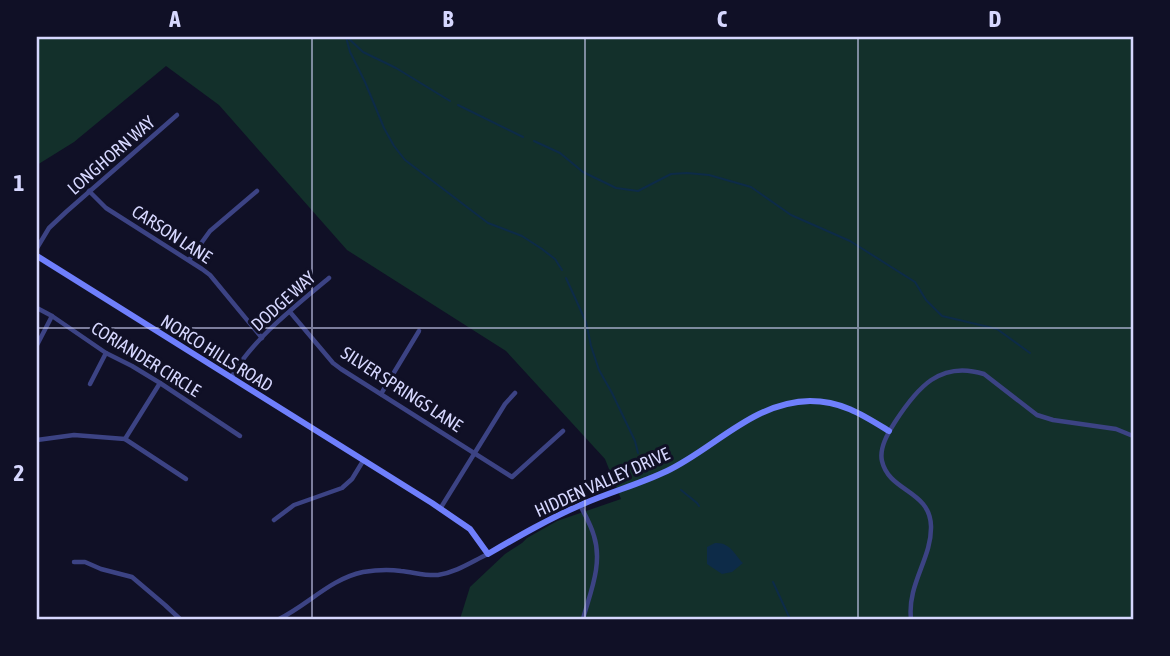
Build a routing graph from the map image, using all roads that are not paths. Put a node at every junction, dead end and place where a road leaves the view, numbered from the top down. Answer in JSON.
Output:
{"nodes":[{"id":1,"x":177,"y":115,"type":"dead end"},
{"id":2,"x":89,"y":191,"type":"junction"},
{"id":3,"x":257,"y":191,"type":"dead end"},
{"id":4,"x":37,"y":248,"type":"edge"},
{"id":5,"x":37,"y":256,"type":"edge"},
{"id":6,"x":189,"y":260,"type":"junction"},
{"id":7,"x":329,"y":278,"type":"dead end"},
{"id":8,"x":37,"y":308,"type":"edge"},
{"id":9,"x":290,"y":312,"type":"junction"},
{"id":10,"x":52,"y":316,"type":"junction"},
{"id":11,"x":419,"y":331,"type":"dead end"},
{"id":12,"x":262,"y":338,"type":"junction"},
{"id":13,"x":37,"y":345,"type":"edge"},
{"id":14,"x":106,"y":353,"type":"junction"},
{"id":15,"x":231,"y":378,"type":"junction"},
{"id":16,"x":160,"y":383,"type":"junction"},
{"id":17,"x":90,"y":384,"type":"dead end"},
{"id":18,"x":515,"y":393,"type":"dead end"},
{"id":19,"x":381,"y":394,"type":"junction"},
{"id":20,"x":563,"y":431,"type":"dead end"},
{"id":21,"x":889,"y":431,"type":"junction"},
{"id":22,"x":240,"y":436,"type":"dead end"},
{"id":23,"x":1133,"y":436,"type":"edge"},
{"id":24,"x":37,"y":439,"type":"edge"},
{"id":25,"x":125,"y":439,"type":"junction"},
{"id":26,"x":475,"y":453,"type":"junction"},
{"id":27,"x":363,"y":461,"type":"junction"},
{"id":28,"x":186,"y":479,"type":"dead end"},
{"id":29,"x":580,"y":505,"type":"junction"},
{"id":30,"x":440,"y":509,"type":"junction"},
{"id":31,"x":274,"y":520,"type":"dead end"},
{"id":32,"x":488,"y":554,"type":"junction"},
{"id":33,"x":74,"y":562,"type":"dead end"},
{"id":34,"x":180,"y":619,"type":"edge"},
{"id":35,"x":279,"y":619,"type":"edge"},
{"id":36,"x":583,"y":619,"type":"edge"},
{"id":37,"x":911,"y":619,"type":"edge"}],
"edges":[{"from":1,"to":2,"type":"street","name":"LONGHORN WAY"},
{"from":2,"to":4,"type":"street","name":"LONGHORN WAY"},
{"from":2,"to":6,"type":"street","name":"CARSON LANE"},
{"from":3,"to":6,"type":"street"},
{"from":5,"to":15,"type":"street","name":"NORCO HILLS ROAD"},
{"from":6,"to":12,"type":"street","name":"CARSON LANE"},
{"from":7,"to":9,"type":"street","name":"DODGE WAY"},
{"from":8,"to":10,"type":"street","name":"CORIANDER CIRCLE"},
{"from":9,"to":12,"type":"street","name":"DODGE WAY"},
{"from":9,"to":19,"type":"street","name":"SILVER SPRINGS LANE"},
{"from":10,"to":13,"type":"street"},
{"from":10,"to":14,"type":"street","name":"CORIANDER CIRCLE"},
{"from":11,"to":19,"type":"street"},
{"from":12,"to":15,"type":"street","name":"DODGE WAY"},
{"from":14,"to":16,"type":"street","name":"CORIANDER CIRCLE"},
{"from":14,"to":17,"type":"street"},
{"from":15,"to":27,"type":"street","name":"NORCO HILLS ROAD"},
{"from":16,"to":22,"type":"street","name":"CORIANDER CIRCLE"},
{"from":16,"to":25,"type":"street"},
{"from":18,"to":26,"type":"street"},
{"from":19,"to":26,"type":"street","name":"SILVER SPRINGS LANE"},
{"from":20,"to":26,"type":"street","name":"SILVER SPRINGS LANE"},
{"from":21,"to":23,"type":"street"},
{"from":21,"to":29,"type":"street","name":"HIDDEN VALLEY DRIVE"},
{"from":21,"to":37,"type":"street"},
{"from":24,"to":25,"type":"street"},
{"from":25,"to":28,"type":"street"},
{"from":26,"to":30,"type":"street"},
{"from":27,"to":30,"type":"street","name":"NORCO HILLS ROAD"},
{"from":27,"to":31,"type":"street"},
{"from":29,"to":32,"type":"street","name":"HIDDEN VALLEY DRIVE"},
{"from":29,"to":36,"type":"street"},
{"from":30,"to":32,"type":"street"},
{"from":32,"to":35,"type":"street"},
{"from":33,"to":34,"type":"street"}]}
